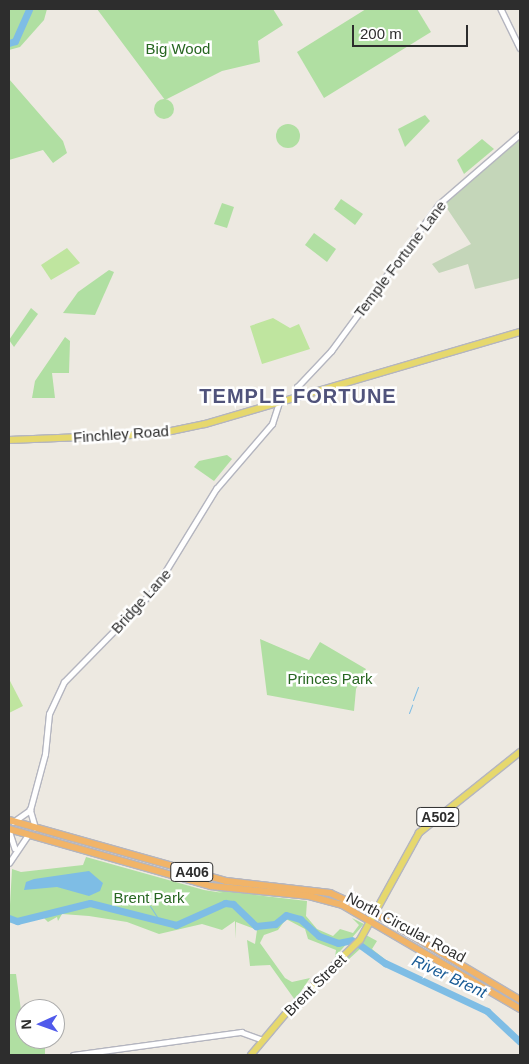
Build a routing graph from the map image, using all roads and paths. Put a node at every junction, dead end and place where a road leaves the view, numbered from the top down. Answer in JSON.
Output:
{"nodes":[{"id":1,"x":501,"y":9,"type":"edge"},
{"id":2,"x":520,"y":48,"type":"edge"},
{"id":3,"x":520,"y":134,"type":"edge"},
{"id":4,"x":520,"y":332,"type":"edge"},
{"id":5,"x":298,"y":396,"type":"junction"},
{"id":6,"x":280,"y":403,"type":"junction"},
{"id":7,"x":9,"y":440,"type":"edge"},
{"id":8,"x":520,"y":752,"type":"edge"},
{"id":9,"x":30,"y":810,"type":"junction"},
{"id":10,"x":11,"y":821,"type":"edge"},
{"id":11,"x":9,"y":829,"type":"edge"},
{"id":12,"x":36,"y":829,"type":"junction"},
{"id":13,"x":28,"y":835,"type":"junction"},
{"id":14,"x":15,"y":848,"type":"junction"},
{"id":15,"x":9,"y":863,"type":"edge"},
{"id":16,"x":375,"y":917,"type":"junction"},
{"id":17,"x":520,"y":1000,"type":"edge"},
{"id":18,"x":520,"y":1008,"type":"edge"},
{"id":19,"x":263,"y":1040,"type":"junction"},
{"id":20,"x":72,"y":1055,"type":"edge"},
{"id":21,"x":251,"y":1055,"type":"edge"}],
"edges":[{"from":1,"to":2,"type":"street"},
{"from":3,"to":5,"type":"street","name":"Temple Fortune Lane"},
{"from":4,"to":5,"type":"main road","name":"Finchley Road"},
{"from":5,"to":6,"type":"main road","name":"Finchley Road"},
{"from":6,"to":7,"type":"main road","name":"Finchley Road"},
{"from":6,"to":9,"type":"street","name":"Bridge Lane"},
{"from":8,"to":16,"type":"main road","number":"A502"},
{"from":9,"to":10,"type":"street"},
{"from":9,"to":12,"type":"street"},
{"from":10,"to":12,"type":"highway","name":"North Circular Road","number":"A406"},
{"from":11,"to":13,"type":"highway","name":"North Circular Road","number":"A406"},
{"from":11,"to":14,"type":"street"},
{"from":12,"to":16,"type":"highway","name":"North Circular Road","number":"A406"},
{"from":13,"to":14,"type":"street"},
{"from":13,"to":16,"type":"highway","name":"North Circular Road","number":"A406"},
{"from":14,"to":15,"type":"street"},
{"from":16,"to":17,"type":"highway","name":"North Circular Road","number":"A406"},
{"from":16,"to":18,"type":"highway","name":"North Circular Road","number":"A406"},
{"from":16,"to":19,"type":"main road","name":"Brent Street","number":"A502"},
{"from":19,"to":20,"type":"street"},
{"from":19,"to":21,"type":"main road","name":"Brent Street","number":"A502"}]}
